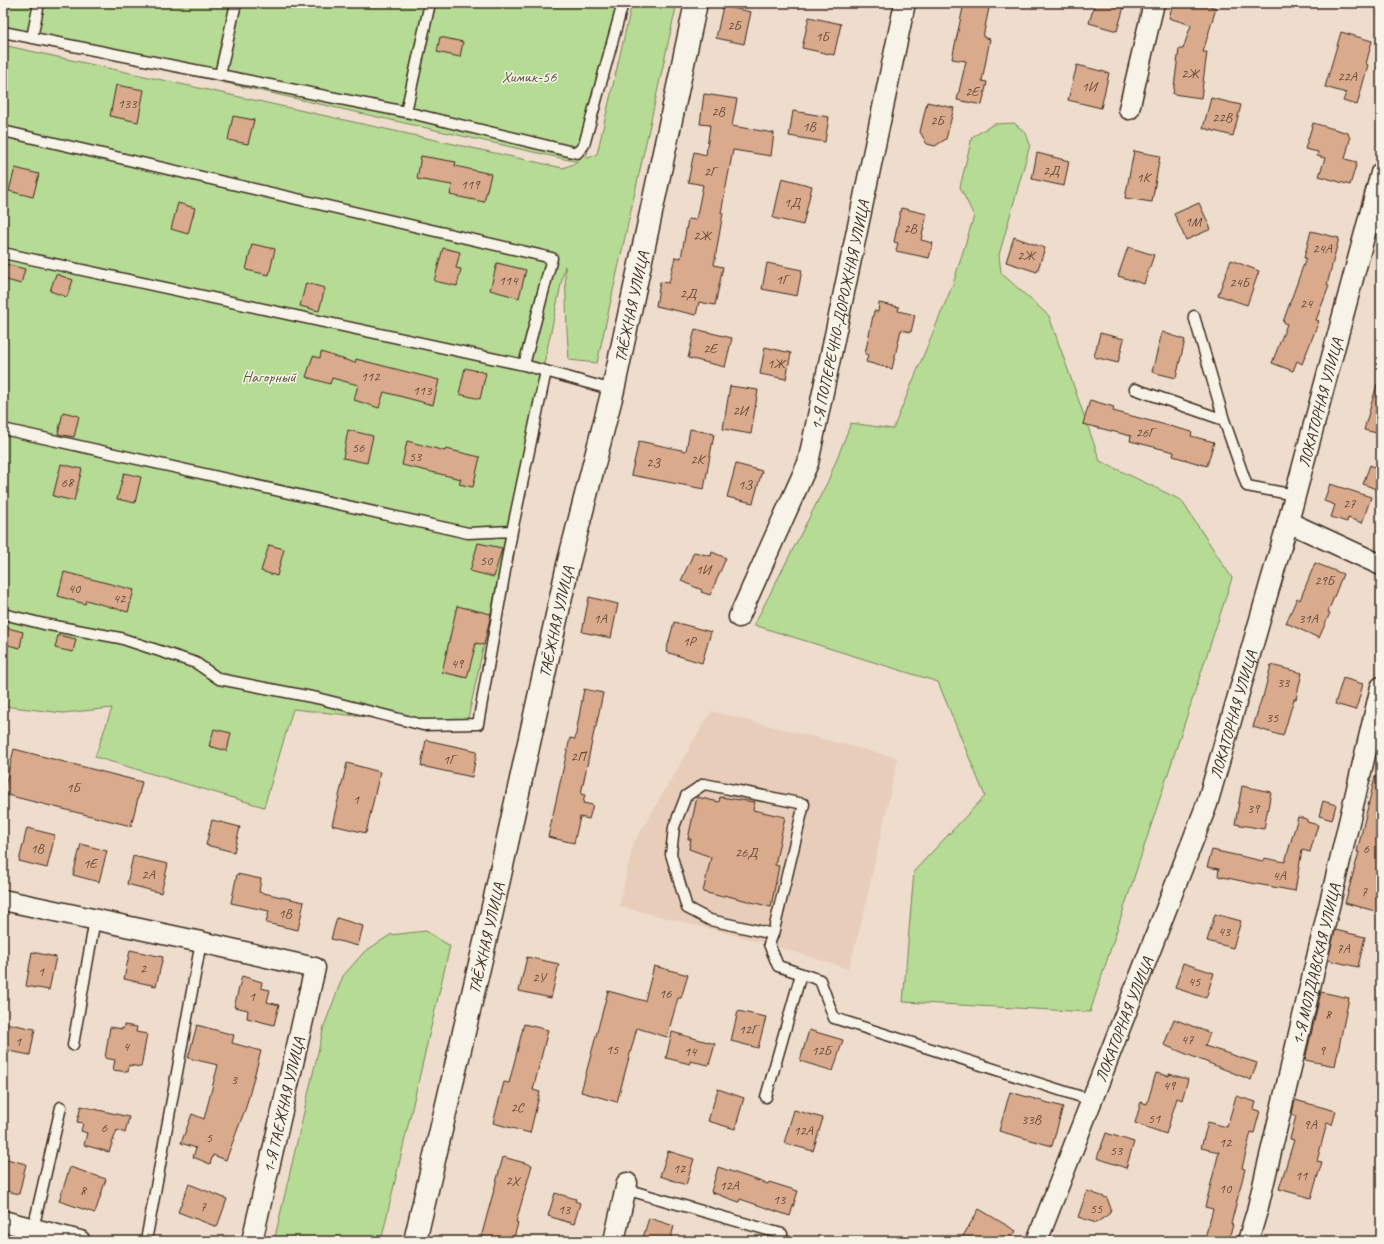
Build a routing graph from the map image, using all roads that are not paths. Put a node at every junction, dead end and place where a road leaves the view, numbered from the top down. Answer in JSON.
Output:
{"nodes":[{"id":1,"x":39,"y":3,"type":"edge"},
{"id":2,"x":236,"y":3,"type":"edge"},
{"id":3,"x":430,"y":3,"type":"edge"},
{"id":4,"x":623,"y":3,"type":"edge"},
{"id":5,"x":696,"y":3,"type":"edge"},
{"id":6,"x":905,"y":3,"type":"edge"},
{"id":7,"x":1154,"y":3,"type":"edge"},
{"id":8,"x":3,"y":32,"type":"edge"},
{"id":9,"x":32,"y":38,"type":"junction"},
{"id":10,"x":220,"y":75,"type":"junction"},
{"id":11,"x":1129,"y":109,"type":"dead end"},
{"id":12,"x":406,"y":112,"type":"junction"},
{"id":13,"x":3,"y":131,"type":"edge"},
{"id":14,"x":1381,"y":173,"type":"edge"},
{"id":15,"x":3,"y":253,"type":"edge"},
{"id":16,"x":1194,"y":316,"type":"dead end"},
{"id":17,"x":524,"y":365,"type":"junction"},
{"id":18,"x":546,"y":371,"type":"junction"},
{"id":19,"x":1135,"y":389,"type":"dead end"},
{"id":20,"x":613,"y":390,"type":"junction"},
{"id":21,"x":1224,"y":420,"type":"junction"},
{"id":22,"x":3,"y":429,"type":"edge"},
{"id":23,"x":1296,"y":495,"type":"junction"},
{"id":24,"x":1288,"y":522,"type":"junction"},
{"id":25,"x":512,"y":531,"type":"junction"},
{"id":26,"x":1381,"y":566,"type":"edge"},
{"id":27,"x":3,"y":614,"type":"edge"},
{"id":28,"x":739,"y":617,"type":"dead end"},
{"id":29,"x":1381,"y":688,"type":"edge"},
{"id":30,"x":3,"y":900,"type":"edge"},
{"id":31,"x":95,"y":920,"type":"junction"},
{"id":32,"x":773,"y":934,"type":"junction"},
{"id":33,"x":201,"y":942,"type":"junction"},
{"id":34,"x":801,"y":974,"type":"junction"},
{"id":35,"x":73,"y":1045,"type":"dead end"},
{"id":36,"x":766,"y":1096,"type":"dead end"},
{"id":37,"x":1091,"y":1100,"type":"junction"},
{"id":38,"x":61,"y":1107,"type":"dead end"},
{"id":39,"x":626,"y":1186,"type":"joint"},
{"id":40,"x":3,"y":1221,"type":"edge"},
{"id":41,"x":782,"y":1234,"type":"dead end"},
{"id":42,"x":31,"y":1235,"type":"edge"},
{"id":43,"x":80,"y":1241,"type":"edge"},
{"id":44,"x":146,"y":1241,"type":"edge"},
{"id":45,"x":252,"y":1241,"type":"edge"},
{"id":46,"x":415,"y":1241,"type":"edge"},
{"id":47,"x":614,"y":1241,"type":"edge"},
{"id":48,"x":1037,"y":1241,"type":"edge"},
{"id":49,"x":1248,"y":1241,"type":"edge"}],
"edges":[{"from":1,"to":9,"type":"lane"},
{"from":2,"to":10,"type":"lane"},
{"from":3,"to":12,"type":"lane"},
{"from":4,"to":12,"type":"lane"},
{"from":5,"to":20,"type":"street","name":"ТАЁЖНАЯ УЛИЦА"},
{"from":6,"to":28,"type":"street","name":"1-Я ПОПЕРЕЧНО-ДОРОЖНАЯ УЛИЦА"},
{"from":7,"to":11,"type":"street"},
{"from":8,"to":9,"type":"lane"},
{"from":9,"to":10,"type":"lane"},
{"from":10,"to":12,"type":"lane"},
{"from":13,"to":17,"type":"lane"},
{"from":14,"to":23,"type":"street","name":"ЛОКАТОРНАЯ УЛИЦА"},
{"from":15,"to":17,"type":"lane"},
{"from":16,"to":21,"type":"lane"},
{"from":17,"to":18,"type":"lane"},
{"from":18,"to":20,"type":"lane"},
{"from":18,"to":25,"type":"lane"},
{"from":19,"to":21,"type":"lane"},
{"from":20,"to":46,"type":"street","name":"ТАЁЖНАЯ УЛИЦА"},
{"from":21,"to":23,"type":"lane"},
{"from":22,"to":25,"type":"lane"},
{"from":23,"to":24,"type":"street","name":"ЛОКАТОРНАЯ УЛИЦА"},
{"from":24,"to":26,"type":"street"},
{"from":24,"to":37,"type":"street","name":"ЛОКАТОРНАЯ УЛИЦА"},
{"from":25,"to":27,"type":"lane"},
{"from":29,"to":49,"type":"street","name":"1-Я МОЛДАВСКАЯ УЛИЦА"},
{"from":30,"to":31,"type":"street"},
{"from":31,"to":33,"type":"street"},
{"from":31,"to":35,"type":"lane"},
{"from":32,"to":32,"type":"lane"},
{"from":32,"to":34,"type":"lane"},
{"from":33,"to":44,"type":"lane"},
{"from":33,"to":45,"type":"street","name":"1-Я ТАЕЖНАЯ УЛИЦА"},
{"from":34,"to":36,"type":"lane"},
{"from":34,"to":37,"type":"lane"},
{"from":37,"to":48,"type":"street","name":"ЛОКАТОРНАЯ УЛИЦА"},
{"from":38,"to":42,"type":"lane"},
{"from":39,"to":41,"type":"lane"},
{"from":39,"to":47,"type":"street"},
{"from":40,"to":42,"type":"street"},
{"from":42,"to":43,"type":"street"}]}
